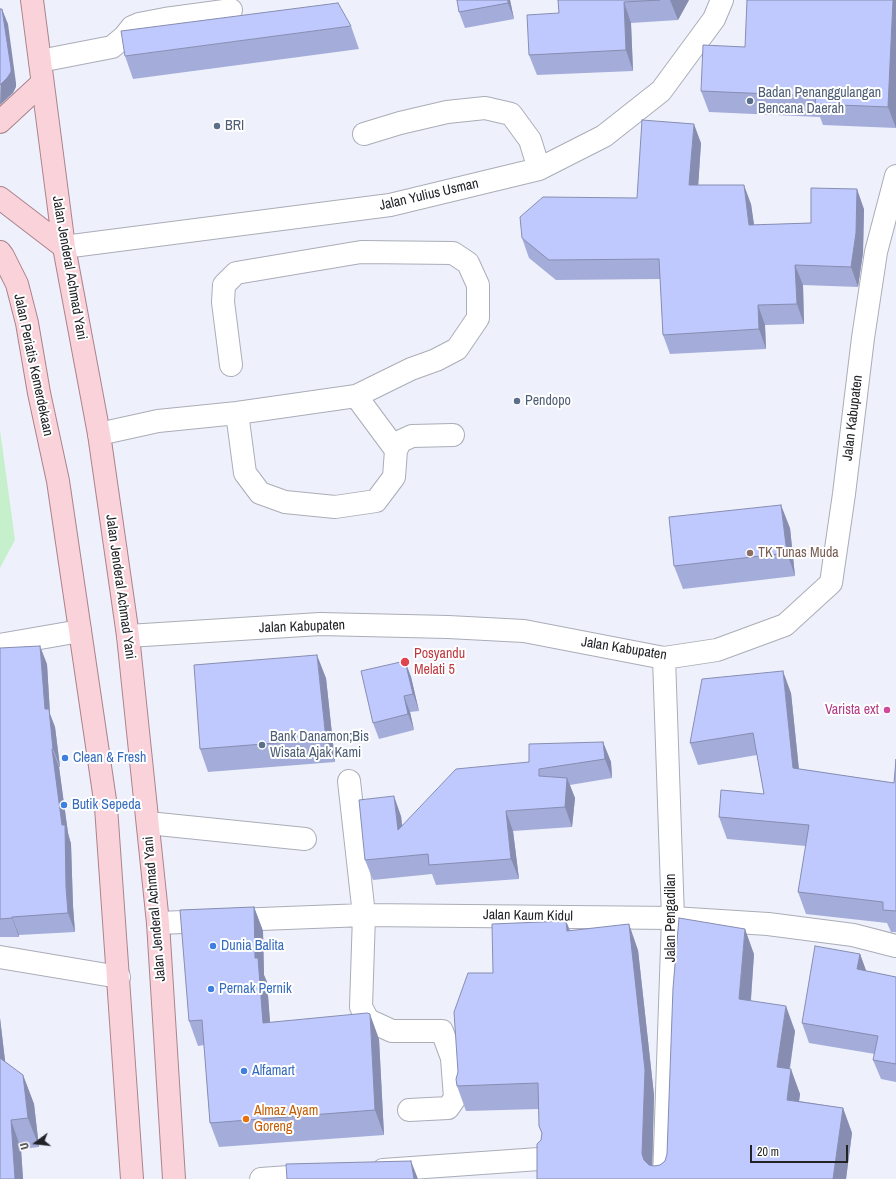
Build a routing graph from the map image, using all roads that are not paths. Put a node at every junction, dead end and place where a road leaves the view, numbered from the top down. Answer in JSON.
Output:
{"nodes":[{"id":1,"x":32,"y":0,"type":"edge"},
{"id":2,"x":722,"y":0,"type":"edge"},
{"id":3,"x":231,"y":10,"type":"dead end"},
{"id":4,"x":40,"y":60,"type":"junction"},
{"id":5,"x":42,"y":83,"type":"junction"},
{"id":6,"x":0,"y":122,"type":"edge"},
{"id":7,"x":364,"y":134,"type":"dead end"},
{"id":8,"x":538,"y":169,"type":"junction"},
{"id":9,"x":896,"y":176,"type":"edge"},
{"id":10,"x":0,"y":198,"type":"edge"},
{"id":11,"x":64,"y":247,"type":"junction"},
{"id":12,"x":0,"y":252,"type":"edge"},
{"id":13,"x":231,"y":364,"type":"dead end"},
{"id":14,"x":356,"y":396,"type":"junction"},
{"id":15,"x":237,"y":414,"type":"junction"},
{"id":16,"x":99,"y":434,"type":"junction"},
{"id":17,"x":453,"y":435,"type":"dead end"},
{"id":18,"x":396,"y":450,"type":"junction"},
{"id":19,"x":80,"y":631,"type":"junction"},
{"id":20,"x":128,"y":636,"type":"junction"},
{"id":21,"x":0,"y":645,"type":"edge"},
{"id":22,"x":664,"y":658,"type":"junction"},
{"id":23,"x":349,"y":782,"type":"dead end"},
{"id":24,"x":148,"y":823,"type":"junction"},
{"id":25,"x":305,"y":839,"type":"dead end"},
{"id":26,"x":364,"y":915,"type":"junction"},
{"id":27,"x":673,"y":918,"type":"junction"},
{"id":28,"x":158,"y":923,"type":"junction"},
{"id":29,"x":896,"y":946,"type":"edge"},
{"id":30,"x":0,"y":957,"type":"edge"},
{"id":31,"x":118,"y":977,"type":"junction"},
{"id":32,"x":409,"y":1110,"type":"dead end"},
{"id":33,"x":539,"y":1159,"type":"edge"},
{"id":34,"x":364,"y":1171,"type":"edge"},
{"id":35,"x":340,"y":1173,"type":"edge"},
{"id":36,"x":132,"y":1179,"type":"edge"},
{"id":37,"x":174,"y":1179,"type":"edge"},
{"id":38,"x":261,"y":1179,"type":"edge"},
{"id":39,"x":664,"y":1179,"type":"edge"}],
"edges":[{"from":1,"to":4,"type":"main road","name":"Jalan Jenderal Achmad Yani"},
{"from":2,"to":8,"type":"street","name":"Jalan Yulius Usman"},
{"from":3,"to":4,"type":"street"},
{"from":4,"to":5,"type":"main road","name":"Jalan Jenderal Achmad Yani"},
{"from":5,"to":6,"type":"main road"},
{"from":5,"to":11,"type":"main road","name":"Jalan Jenderal Achmad Yani"},
{"from":7,"to":8,"type":"street"},
{"from":8,"to":11,"type":"street","name":"Jalan Yulius Usman"},
{"from":9,"to":22,"type":"street","name":"Jalan Kabupaten"},
{"from":10,"to":11,"type":"main road"},
{"from":11,"to":16,"type":"main road","name":"Jalan Jenderal Achmad Yani"},
{"from":12,"to":19,"type":"main road","name":"Jalan Periatis Kemerdekaan"},
{"from":13,"to":14,"type":"street"},
{"from":14,"to":15,"type":"street"},
{"from":14,"to":18,"type":"street"},
{"from":15,"to":16,"type":"street"},
{"from":15,"to":18,"type":"street"},
{"from":16,"to":20,"type":"main road","name":"Jalan Jenderal Achmad Yani"},
{"from":17,"to":18,"type":"street"},
{"from":19,"to":21,"type":"street"},
{"from":19,"to":31,"type":"main road"},
{"from":20,"to":22,"type":"street","name":"Jalan Kabupaten"},
{"from":20,"to":24,"type":"main road","name":"Jalan Jenderal Achmad Yani"},
{"from":22,"to":27,"type":"street","name":"Jalan Pengadilan"},
{"from":23,"to":26,"type":"street"},
{"from":24,"to":25,"type":"street"},
{"from":24,"to":28,"type":"main road","name":"Jalan Jenderal Achmad Yani"},
{"from":26,"to":27,"type":"street","name":"Jalan Kaum Kidul"},
{"from":26,"to":28,"type":"street","name":"Jalan Kaum Kidul"},
{"from":26,"to":32,"type":"street"},
{"from":27,"to":29,"type":"street","name":"Jalan Kaum Kidul"},
{"from":27,"to":39,"type":"street","name":"Jalan Pengadilan"},
{"from":28,"to":37,"type":"main road","name":"Jalan Jenderal Achmad Yani"},
{"from":30,"to":31,"type":"street"},
{"from":31,"to":36,"type":"main road"},
{"from":33,"to":34,"type":"street"},
{"from":35,"to":38,"type":"street"}]}
